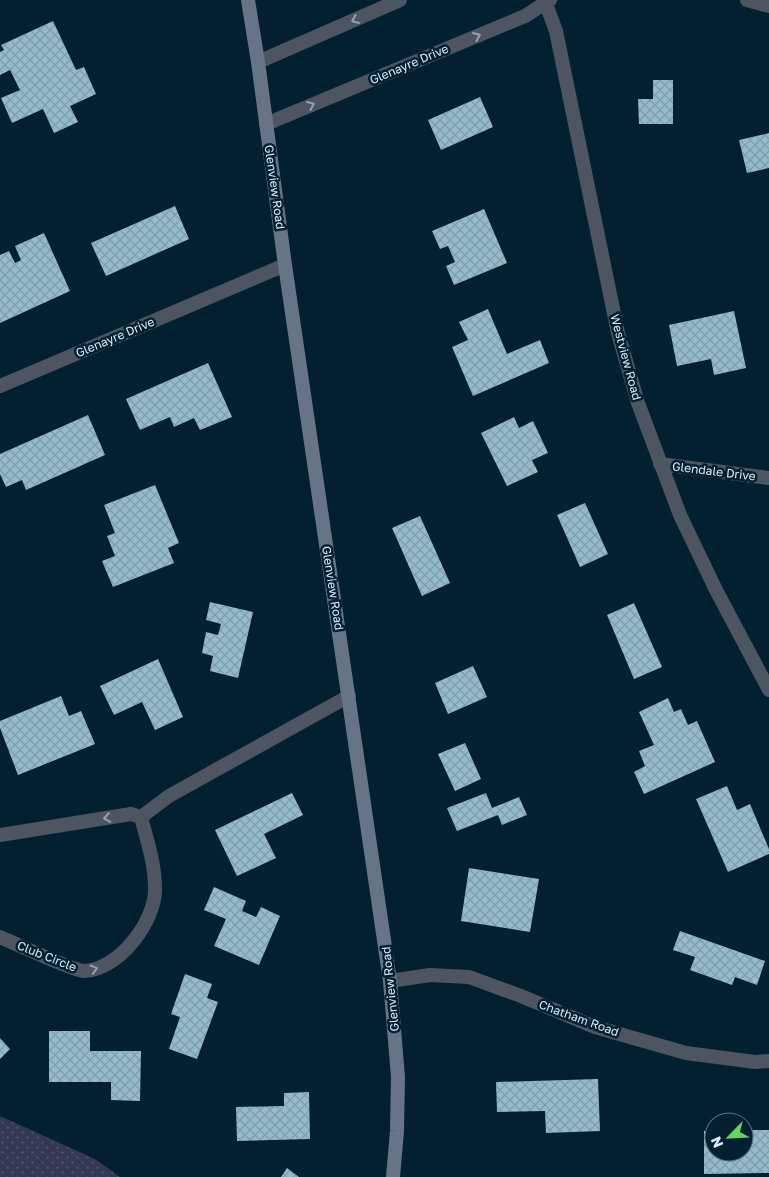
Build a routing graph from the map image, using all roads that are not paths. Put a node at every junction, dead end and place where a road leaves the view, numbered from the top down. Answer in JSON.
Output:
{"nodes":[{"id":1,"x":248,"y":0,"type":"edge"},
{"id":2,"x":400,"y":0,"type":"edge"},
{"id":3,"x":746,"y":0,"type":"edge"},
{"id":4,"x":548,"y":2,"type":"edge"},
{"id":5,"x":769,"y":6,"type":"edge"},
{"id":6,"x":258,"y":62,"type":"junction"},
{"id":7,"x":266,"y":124,"type":"junction"},
{"id":8,"x":285,"y":265,"type":"junction"},
{"id":9,"x":0,"y":386,"type":"edge"},
{"id":10,"x":660,"y":464,"type":"junction"},
{"id":11,"x":769,"y":478,"type":"edge"},
{"id":12,"x":769,"y":690,"type":"edge"},
{"id":13,"x":349,"y":696,"type":"junction"},
{"id":14,"x":140,"y":817,"type":"junction"},
{"id":15,"x":0,"y":835,"type":"edge"},
{"id":16,"x":0,"y":937,"type":"edge"},
{"id":17,"x":390,"y":981,"type":"junction"},
{"id":18,"x":769,"y":1062,"type":"edge"},
{"id":19,"x":393,"y":1177,"type":"edge"}],
"edges":[{"from":1,"to":6,"type":"main road","name":"Glenview Road"},
{"from":2,"to":6,"type":"street","one_way":true},
{"from":3,"to":5,"type":"street"},
{"from":7,"to":4,"type":"street","name":"Glenayre Drive","one_way":true},
{"from":4,"to":10,"type":"street","name":"Westview Road"},
{"from":6,"to":7,"type":"main road","name":"Glenview Road"},
{"from":7,"to":8,"type":"main road","name":"Glenview Road"},
{"from":8,"to":9,"type":"street","name":"Glenayre Drive"},
{"from":8,"to":13,"type":"main road","name":"Glenview Road"},
{"from":10,"to":11,"type":"street","name":"Glendale Drive"},
{"from":10,"to":12,"type":"street","name":"Westview Road"},
{"from":13,"to":14,"type":"street"},
{"from":13,"to":17,"type":"main road","name":"Glenview Road"},
{"from":14,"to":15,"type":"street","one_way":true},
{"from":16,"to":14,"type":"street","name":"Club Circle","one_way":true},
{"from":17,"to":18,"type":"street","name":"Chatham Road"},
{"from":17,"to":19,"type":"main road","name":"Glenview Road"}]}
